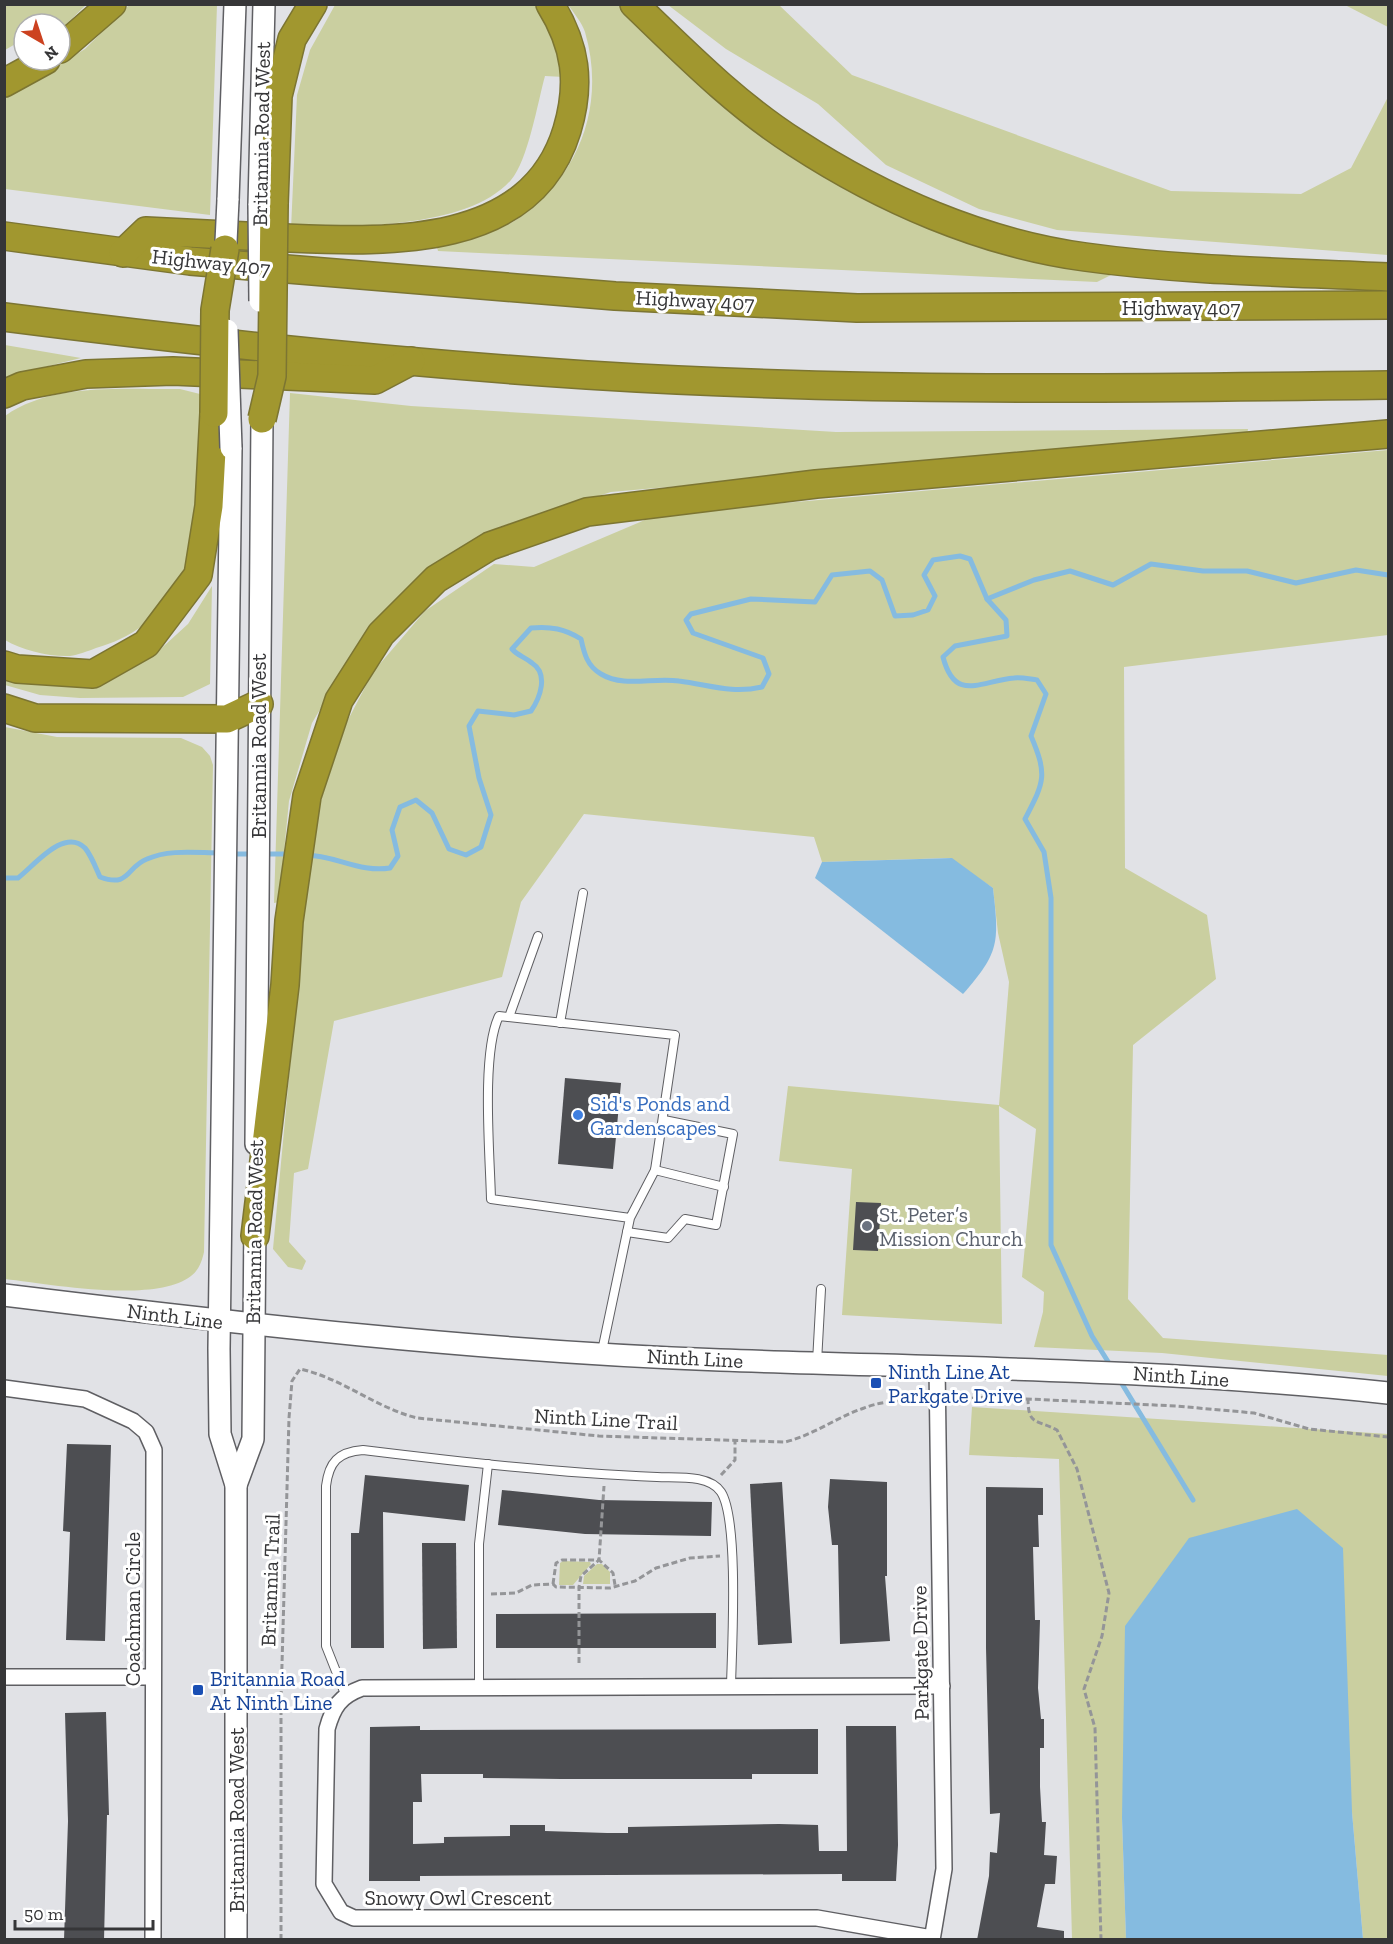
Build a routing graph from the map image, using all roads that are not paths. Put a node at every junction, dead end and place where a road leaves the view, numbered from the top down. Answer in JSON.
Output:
{"nodes":[{"id":1,"x":112,"y":4,"type":"edge"},
{"id":2,"x":235,"y":4,"type":"edge"},
{"id":3,"x":264,"y":4,"type":"edge"},
{"id":4,"x":313,"y":4,"type":"edge"},
{"id":5,"x":550,"y":4,"type":"edge"},
{"id":6,"x":634,"y":4,"type":"edge"},
{"id":7,"x":72,"y":38,"type":"edge"},
{"id":8,"x":24,"y":72,"type":"edge"},
{"id":9,"x":4,"y":83,"type":"edge"},
{"id":10,"x":266,"y":204,"type":"junction"},
{"id":11,"x":4,"y":236,"type":"edge"},
{"id":12,"x":225,"y":249,"type":"junction"},
{"id":13,"x":123,"y":253,"type":"junction"},
{"id":14,"x":1389,"y":277,"type":"edge"},
{"id":15,"x":1389,"y":305,"type":"edge"},
{"id":16,"x":4,"y":317,"type":"edge"},
{"id":17,"x":411,"y":361,"type":"junction"},
{"id":18,"x":1389,"y":385,"type":"edge"},
{"id":19,"x":4,"y":394,"type":"edge"},
{"id":20,"x":262,"y":419,"type":"joint"},
{"id":21,"x":1389,"y":434,"type":"edge"},
{"id":22,"x":4,"y":665,"type":"edge"},
{"id":23,"x":259,"y":704,"type":"junction"},
{"id":24,"x":4,"y":708,"type":"edge"},
{"id":25,"x":227,"y":719,"type":"junction"},
{"id":26,"x":583,"y":893,"type":"dead end"},
{"id":27,"x":537,"y":936,"type":"dead end"},
{"id":28,"x":508,"y":1017,"type":"junction"},
{"id":29,"x":560,"y":1023,"type":"junction"},
{"id":30,"x":664,"y":1120,"type":"junction"},
{"id":31,"x":655,"y":1170,"type":"junction"},
{"id":32,"x":724,"y":1187,"type":"junction"},
{"id":33,"x":630,"y":1218,"type":"junction"},
{"id":34,"x":627,"y":1232,"type":"junction"},
{"id":35,"x":255,"y":1236,"type":"junction"},
{"id":36,"x":821,"y":1289,"type":"dead end"},
{"id":37,"x":4,"y":1295,"type":"edge"},
{"id":38,"x":219,"y":1321,"type":"junction"},
{"id":39,"x":254,"y":1325,"type":"junction"},
{"id":40,"x":602,"y":1353,"type":"junction"},
{"id":41,"x":817,"y":1362,"type":"junction"},
{"id":42,"x":937,"y":1366,"type":"junction"},
{"id":43,"x":4,"y":1388,"type":"edge"},
{"id":44,"x":1389,"y":1393,"type":"edge"},
{"id":45,"x":488,"y":1464,"type":"junction"},
{"id":46,"x":236,"y":1485,"type":"junction"},
{"id":47,"x":4,"y":1677,"type":"edge"},
{"id":48,"x":152,"y":1677,"type":"junction"},
{"id":49,"x":731,"y":1685,"type":"junction"},
{"id":50,"x":942,"y":1686,"type":"junction"},
{"id":51,"x":479,"y":1687,"type":"junction"},
{"id":52,"x":345,"y":1694,"type":"junction"},
{"id":53,"x":932,"y":1939,"type":"edge"},
{"id":54,"x":153,"y":1940,"type":"edge"},
{"id":55,"x":236,"y":1940,"type":"edge"}],
"edges":[{"from":1,"to":7,"type":"highway"},
{"from":2,"to":12,"type":"main road","name":"Britannia Road West","bridge":true},
{"from":3,"to":10,"type":"main road","name":"Britannia Road West"},
{"from":4,"to":10,"type":"highway"},
{"from":5,"to":13,"type":"highway"},
{"from":6,"to":14,"type":"highway"},
{"from":8,"to":9,"type":"highway"},
{"from":10,"to":20,"type":"highway","bridge":true},
{"from":11,"to":13,"type":"highway","name":"Highway 407"},
{"from":12,"to":22,"type":"highway","bridge":true},
{"from":12,"to":25,"type":"main road","name":"Britannia Road West","bridge":true},
{"from":13,"to":15,"type":"highway","name":"Highway 407"},
{"from":16,"to":17,"type":"highway"},
{"from":17,"to":18,"type":"highway"},
{"from":17,"to":19,"type":"highway"},
{"from":20,"to":23,"type":"main road","name":"Britannia Road West"},
{"from":21,"to":35,"type":"highway"},
{"from":23,"to":25,"type":"highway"},
{"from":23,"to":35,"type":"main road","name":"Britannia Road West"},
{"from":24,"to":25,"type":"highway"},
{"from":25,"to":38,"type":"main road","name":"Britannia Road West"},
{"from":26,"to":29,"type":"lane"},
{"from":27,"to":28,"type":"lane"},
{"from":28,"to":29,"type":"lane"},
{"from":28,"to":33,"type":"lane"},
{"from":29,"to":30,"type":"lane"},
{"from":30,"to":31,"type":"lane"},
{"from":30,"to":32,"type":"lane"},
{"from":31,"to":32,"type":"lane"},
{"from":31,"to":33,"type":"lane"},
{"from":32,"to":34,"type":"lane"},
{"from":33,"to":34,"type":"lane"},
{"from":34,"to":40,"type":"lane"},
{"from":35,"to":39,"type":"main road","name":"Britannia Road West"},
{"from":36,"to":41,"type":"lane"},
{"from":37,"to":38,"type":"main road","name":"Ninth Line"},
{"from":38,"to":39,"type":"main road","name":"Ninth Line"},
{"from":38,"to":46,"type":"main road","name":"Britannia Road West"},
{"from":39,"to":40,"type":"main road","name":"Ninth Line"},
{"from":39,"to":46,"type":"main road","name":"Britannia Road West"},
{"from":40,"to":41,"type":"main road","name":"Ninth Line"},
{"from":41,"to":42,"type":"main road","name":"Ninth Line"},
{"from":42,"to":44,"type":"main road","name":"Ninth Line"},
{"from":42,"to":50,"type":"street","name":"Parkgate Drive"},
{"from":43,"to":48,"type":"street","name":"Coachman Circle"},
{"from":45,"to":49,"type":"lane"},
{"from":45,"to":51,"type":"lane"},
{"from":45,"to":52,"type":"lane"},
{"from":46,"to":55,"type":"main road","name":"Britannia Road West"},
{"from":47,"to":48,"type":"street"},
{"from":48,"to":54,"type":"street","name":"Coachman Circle"},
{"from":49,"to":50,"type":"street"},
{"from":49,"to":51,"type":"street"},
{"from":50,"to":53,"type":"street","name":"Parkgate Drive"},
{"from":51,"to":52,"type":"street"},
{"from":52,"to":53,"type":"street","name":"Snowy Owl Crescent"}]}
